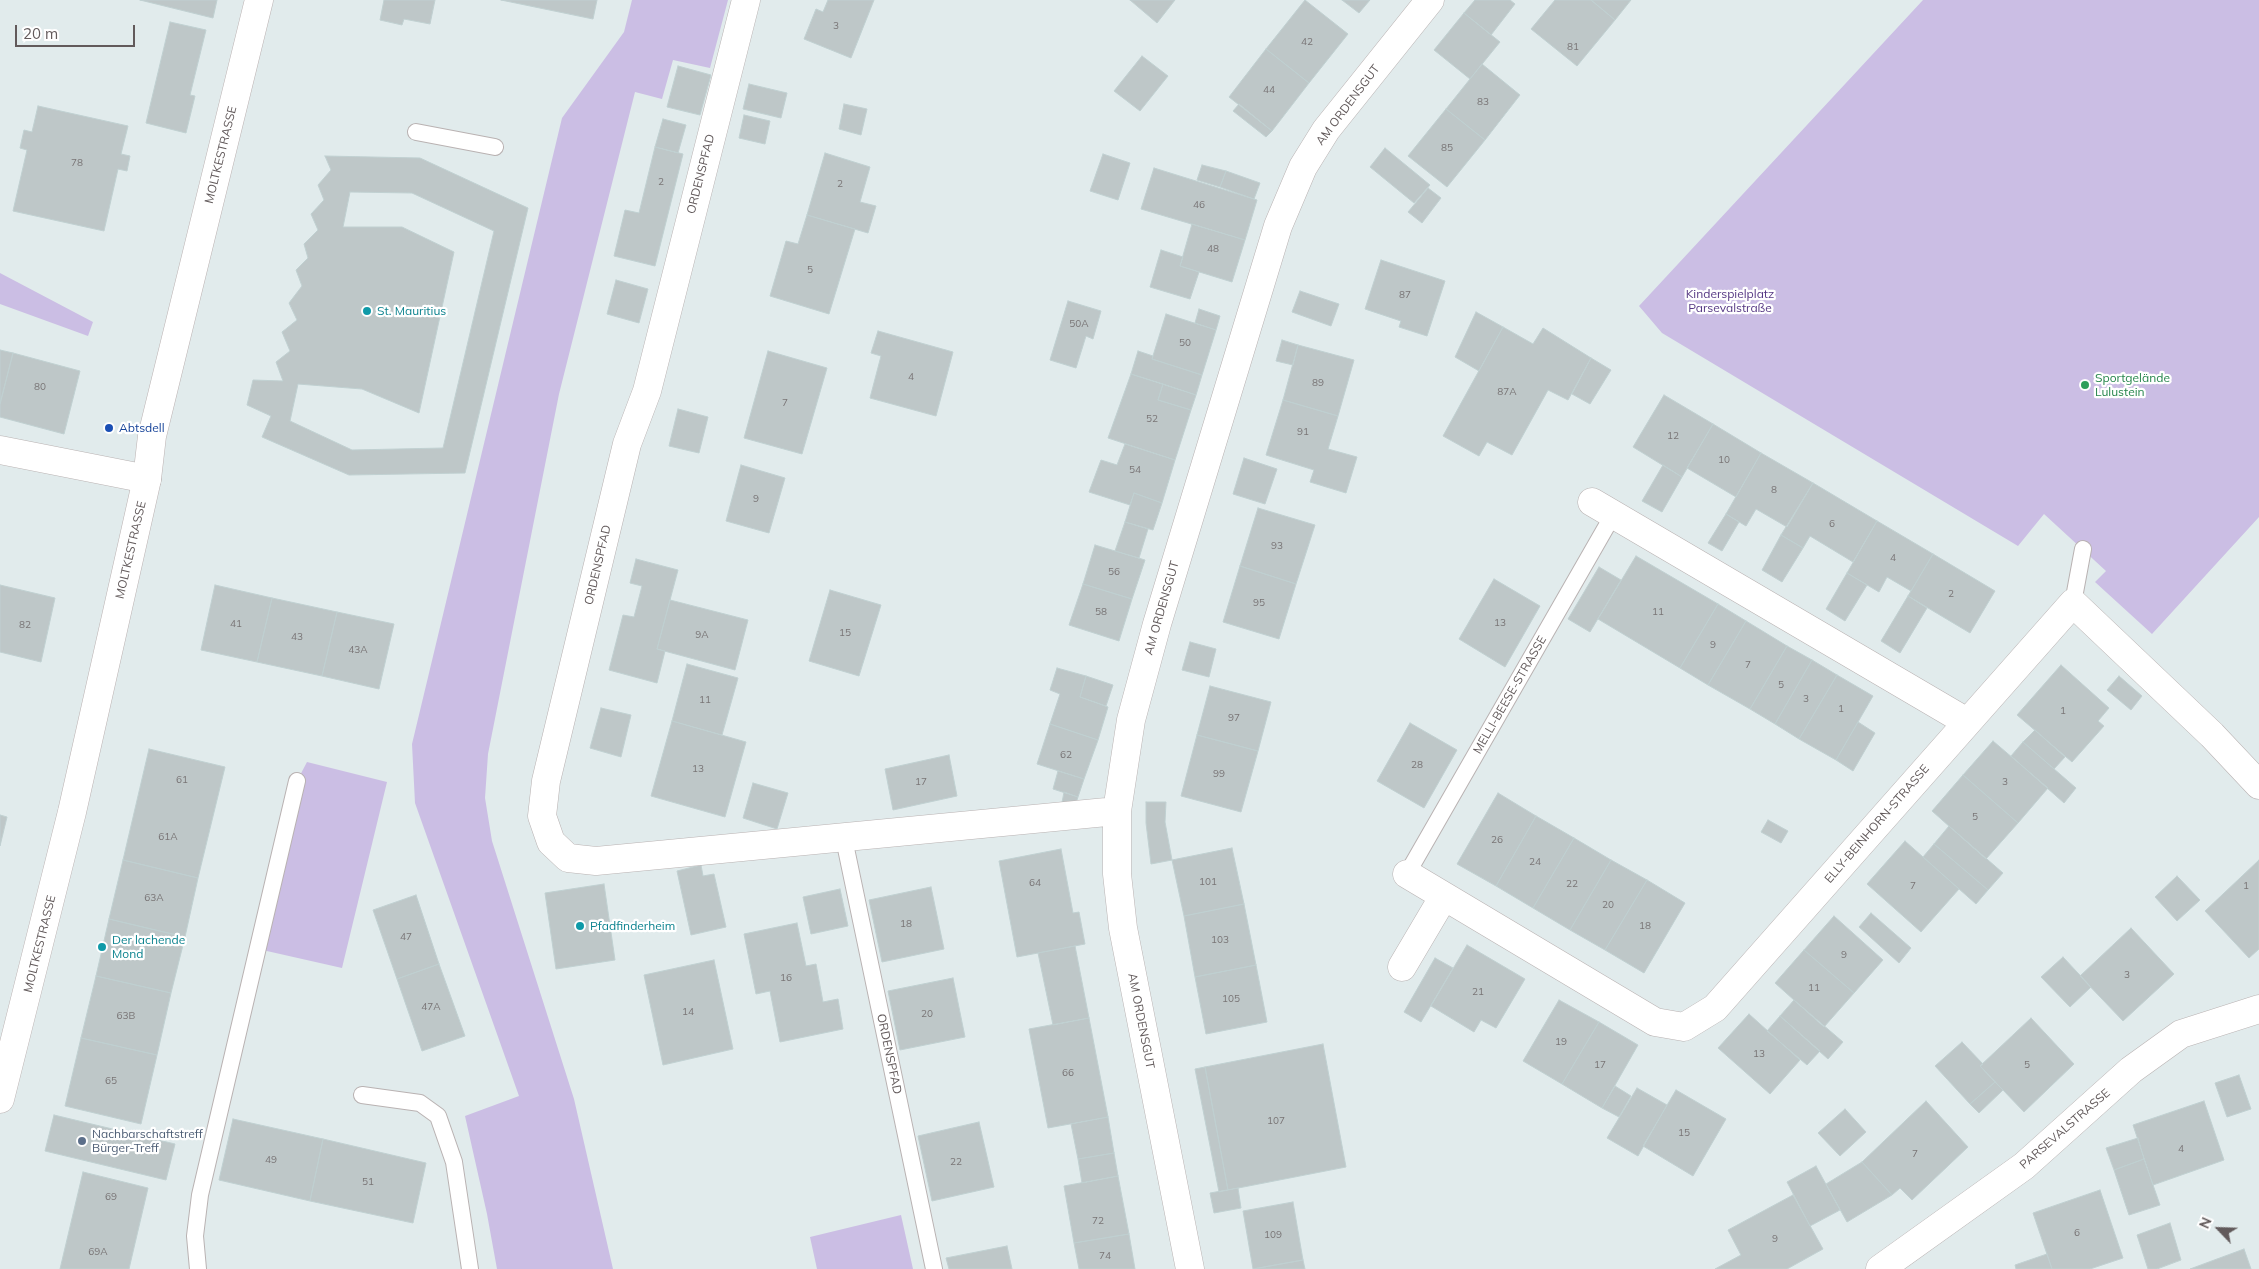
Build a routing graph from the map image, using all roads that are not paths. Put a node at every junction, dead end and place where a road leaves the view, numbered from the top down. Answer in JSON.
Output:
{"nodes":[{"id":1,"x":260,"y":0,"type":"edge"},
{"id":2,"x":746,"y":0,"type":"edge"},
{"id":3,"x":1430,"y":0,"type":"edge"},
{"id":4,"x":416,"y":132,"type":"dead end"},
{"id":5,"x":495,"y":146,"type":"dead end"},
{"id":6,"x":0,"y":450,"type":"edge"},
{"id":7,"x":147,"y":479,"type":"junction"},
{"id":8,"x":1602,"y":509,"type":"joint"},
{"id":9,"x":2083,"y":549,"type":"dead end"},
{"id":10,"x":2073,"y":604,"type":"junction"},
{"id":11,"x":1966,"y":722,"type":"junction"},
{"id":12,"x":297,"y":781,"type":"dead end"},
{"id":13,"x":2259,"y":785,"type":"edge"},
{"id":14,"x":1117,"y":811,"type":"junction"},
{"id":15,"x":844,"y":839,"type":"junction"},
{"id":16,"x":1407,"y":874,"type":"joint"},
{"id":17,"x":1444,"y":896,"type":"junction"},
{"id":18,"x":1402,"y":967,"type":"dead end"},
{"id":19,"x":2259,"y":1009,"type":"edge"},
{"id":20,"x":362,"y":1095,"type":"dead end"},
{"id":21,"x":0,"y":1099,"type":"edge"},
{"id":22,"x":198,"y":1269,"type":"edge"},
{"id":23,"x":470,"y":1269,"type":"edge"},
{"id":24,"x":934,"y":1269,"type":"edge"},
{"id":25,"x":1190,"y":1269,"type":"edge"},
{"id":26,"x":1880,"y":1269,"type":"edge"}],
"edges":[{"from":1,"to":7,"type":"street","name":"MOLTKESTRASSE"},
{"from":2,"to":15,"type":"street","name":"ORDENSPFAD"},
{"from":3,"to":14,"type":"street","name":"AM ORDENSGUT"},
{"from":4,"to":5,"type":"lane"},
{"from":6,"to":7,"type":"street"},
{"from":7,"to":21,"type":"street","name":"MOLTKESTRASSE"},
{"from":8,"to":11,"type":"street","name":"MELLI-BEESE-STRASSE"},
{"from":8,"to":16,"type":"lane","name":"MELLI-BEESE-STRASSE"},
{"from":9,"to":10,"type":"lane"},
{"from":10,"to":11,"type":"street","name":"ELLY-BEINHORN-STRASSE"},
{"from":10,"to":13,"type":"street"},
{"from":11,"to":17,"type":"street","name":"ELLY-BEINHORN-STRASSE"},
{"from":12,"to":22,"type":"lane"},
{"from":14,"to":15,"type":"street","name":"ORDENSPFAD"},
{"from":14,"to":25,"type":"street","name":"AM ORDENSGUT"},
{"from":15,"to":24,"type":"lane","name":"ORDENSPFAD"},
{"from":16,"to":17,"type":"street","name":"ELLY-BEINHORN-STRASSE"},
{"from":17,"to":18,"type":"street"},
{"from":19,"to":26,"type":"street","name":"PARSEVALSTRASSE"},
{"from":20,"to":23,"type":"lane"}]}
